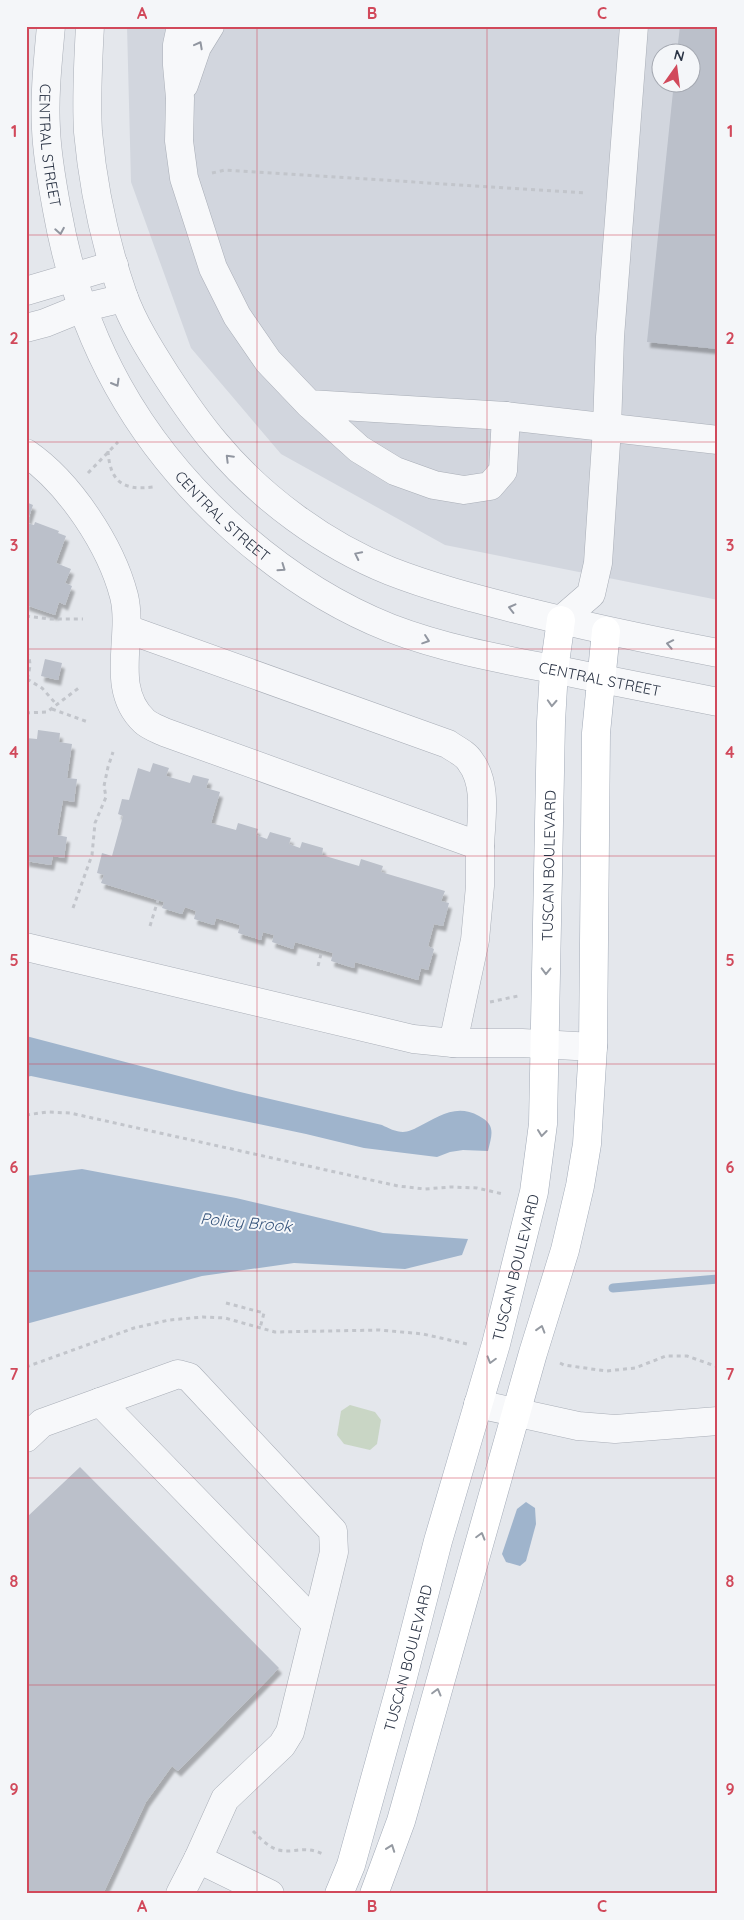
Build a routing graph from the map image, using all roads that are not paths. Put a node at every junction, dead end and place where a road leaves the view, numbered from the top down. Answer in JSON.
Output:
{"nodes":[{"id":1,"x":51,"y":26,"type":"edge"},
{"id":2,"x":90,"y":26,"type":"edge"},
{"id":3,"x":181,"y":26,"type":"edge"},
{"id":4,"x":210,"y":26,"type":"edge"},
{"id":5,"x":634,"y":26,"type":"edge"},
{"id":6,"x":180,"y":98,"type":"junction"},
{"id":7,"x":114,"y":265,"type":"junction"},
{"id":8,"x":72,"y":277,"type":"junction"},
{"id":9,"x":26,"y":291,"type":"edge"},
{"id":10,"x":124,"y":298,"type":"junction"},
{"id":11,"x":82,"y":308,"type":"junction"},
{"id":12,"x":26,"y":328,"type":"edge"},
{"id":13,"x":309,"y":404,"type":"junction"},
{"id":14,"x":506,"y":416,"type":"junction"},
{"id":15,"x":607,"y":428,"type":"junction"},
{"id":16,"x":718,"y":440,"type":"edge"},
{"id":17,"x":26,"y":453,"type":"edge"},
{"id":18,"x":591,"y":594,"type":"junction"},
{"id":19,"x":562,"y":620,"type":"junction"},
{"id":20,"x":127,"y":630,"type":"junction"},
{"id":21,"x":606,"y":631,"type":"junction"},
{"id":22,"x":718,"y":653,"type":"edge"},
{"id":23,"x":554,"y":670,"type":"junction"},
{"id":24,"x":600,"y":679,"type":"junction"},
{"id":25,"x":718,"y":702,"type":"edge"},
{"id":26,"x":480,"y":846,"type":"junction"},
{"id":27,"x":26,"y":947,"type":"edge"},
{"id":28,"x":453,"y":1043,"type":"junction"},
{"id":29,"x":544,"y":1045,"type":"junction"},
{"id":30,"x":593,"y":1048,"type":"junction"},
{"id":31,"x":100,"y":1402,"type":"junction"},
{"id":32,"x":478,"y":1404,"type":"junction"},
{"id":33,"x":517,"y":1413,"type":"junction"},
{"id":34,"x":718,"y":1421,"type":"edge"},
{"id":35,"x":26,"y":1438,"type":"edge"},
{"id":36,"x":316,"y":1624,"type":"junction"},
{"id":37,"x":198,"y":1859,"type":"junction"},
{"id":38,"x":180,"y":1894,"type":"edge"},
{"id":39,"x":270,"y":1894,"type":"edge"},
{"id":40,"x":338,"y":1894,"type":"edge"},
{"id":41,"x":374,"y":1894,"type":"edge"}],
"edges":[{"from":1,"to":8,"type":"street","name":"CENTRAL STREET","one_way":true},
{"from":2,"to":7,"type":"street"},
{"from":3,"to":6,"type":"street"},
{"from":6,"to":4,"type":"street","one_way":true},
{"from":5,"to":15,"type":"street"},
{"from":6,"to":13,"type":"street"},
{"from":7,"to":8,"type":"street"},
{"from":7,"to":10,"type":"street"},
{"from":8,"to":9,"type":"street"},
{"from":8,"to":11,"type":"street","name":"CENTRAL STREET"},
{"from":10,"to":11,"type":"street"},
{"from":19,"to":10,"type":"street","one_way":true},
{"from":11,"to":12,"type":"street"},
{"from":11,"to":23,"type":"street","name":"CENTRAL STREET","one_way":true},
{"from":13,"to":14,"type":"street"},
{"from":13,"to":14,"type":"street"},
{"from":14,"to":15,"type":"street"},
{"from":15,"to":16,"type":"street"},
{"from":15,"to":18,"type":"street"},
{"from":17,"to":20,"type":"street"},
{"from":18,"to":19,"type":"street"},
{"from":18,"to":21,"type":"street"},
{"from":19,"to":21,"type":"street"},
{"from":19,"to":23,"type":"main road","name":"TUSCAN BOULEVARD"},
{"from":20,"to":26,"type":"street"},
{"from":20,"to":26,"type":"street"},
{"from":22,"to":21,"type":"street","one_way":true},
{"from":21,"to":24,"type":"main road"},
{"from":23,"to":24,"type":"street","name":"CENTRAL STREET"},
{"from":23,"to":29,"type":"main road","name":"TUSCAN BOULEVARD","one_way":true},
{"from":24,"to":25,"type":"street","name":"CENTRAL STREET"},
{"from":24,"to":30,"type":"main road"},
{"from":26,"to":28,"type":"street"},
{"from":27,"to":28,"type":"street"},
{"from":28,"to":29,"type":"street"},
{"from":29,"to":30,"type":"street"},
{"from":29,"to":32,"type":"main road","name":"TUSCAN BOULEVARD","one_way":true},
{"from":33,"to":30,"type":"main road","one_way":true},
{"from":31,"to":35,"type":"street"},
{"from":31,"to":36,"type":"street"},
{"from":31,"to":36,"type":"street"},
{"from":32,"to":33,"type":"street"},
{"from":32,"to":40,"type":"main road","name":"TUSCAN BOULEVARD"},
{"from":33,"to":34,"type":"street"},
{"from":41,"to":33,"type":"main road","one_way":true},
{"from":36,"to":37,"type":"street"},
{"from":37,"to":38,"type":"street"},
{"from":37,"to":39,"type":"street"}]}
